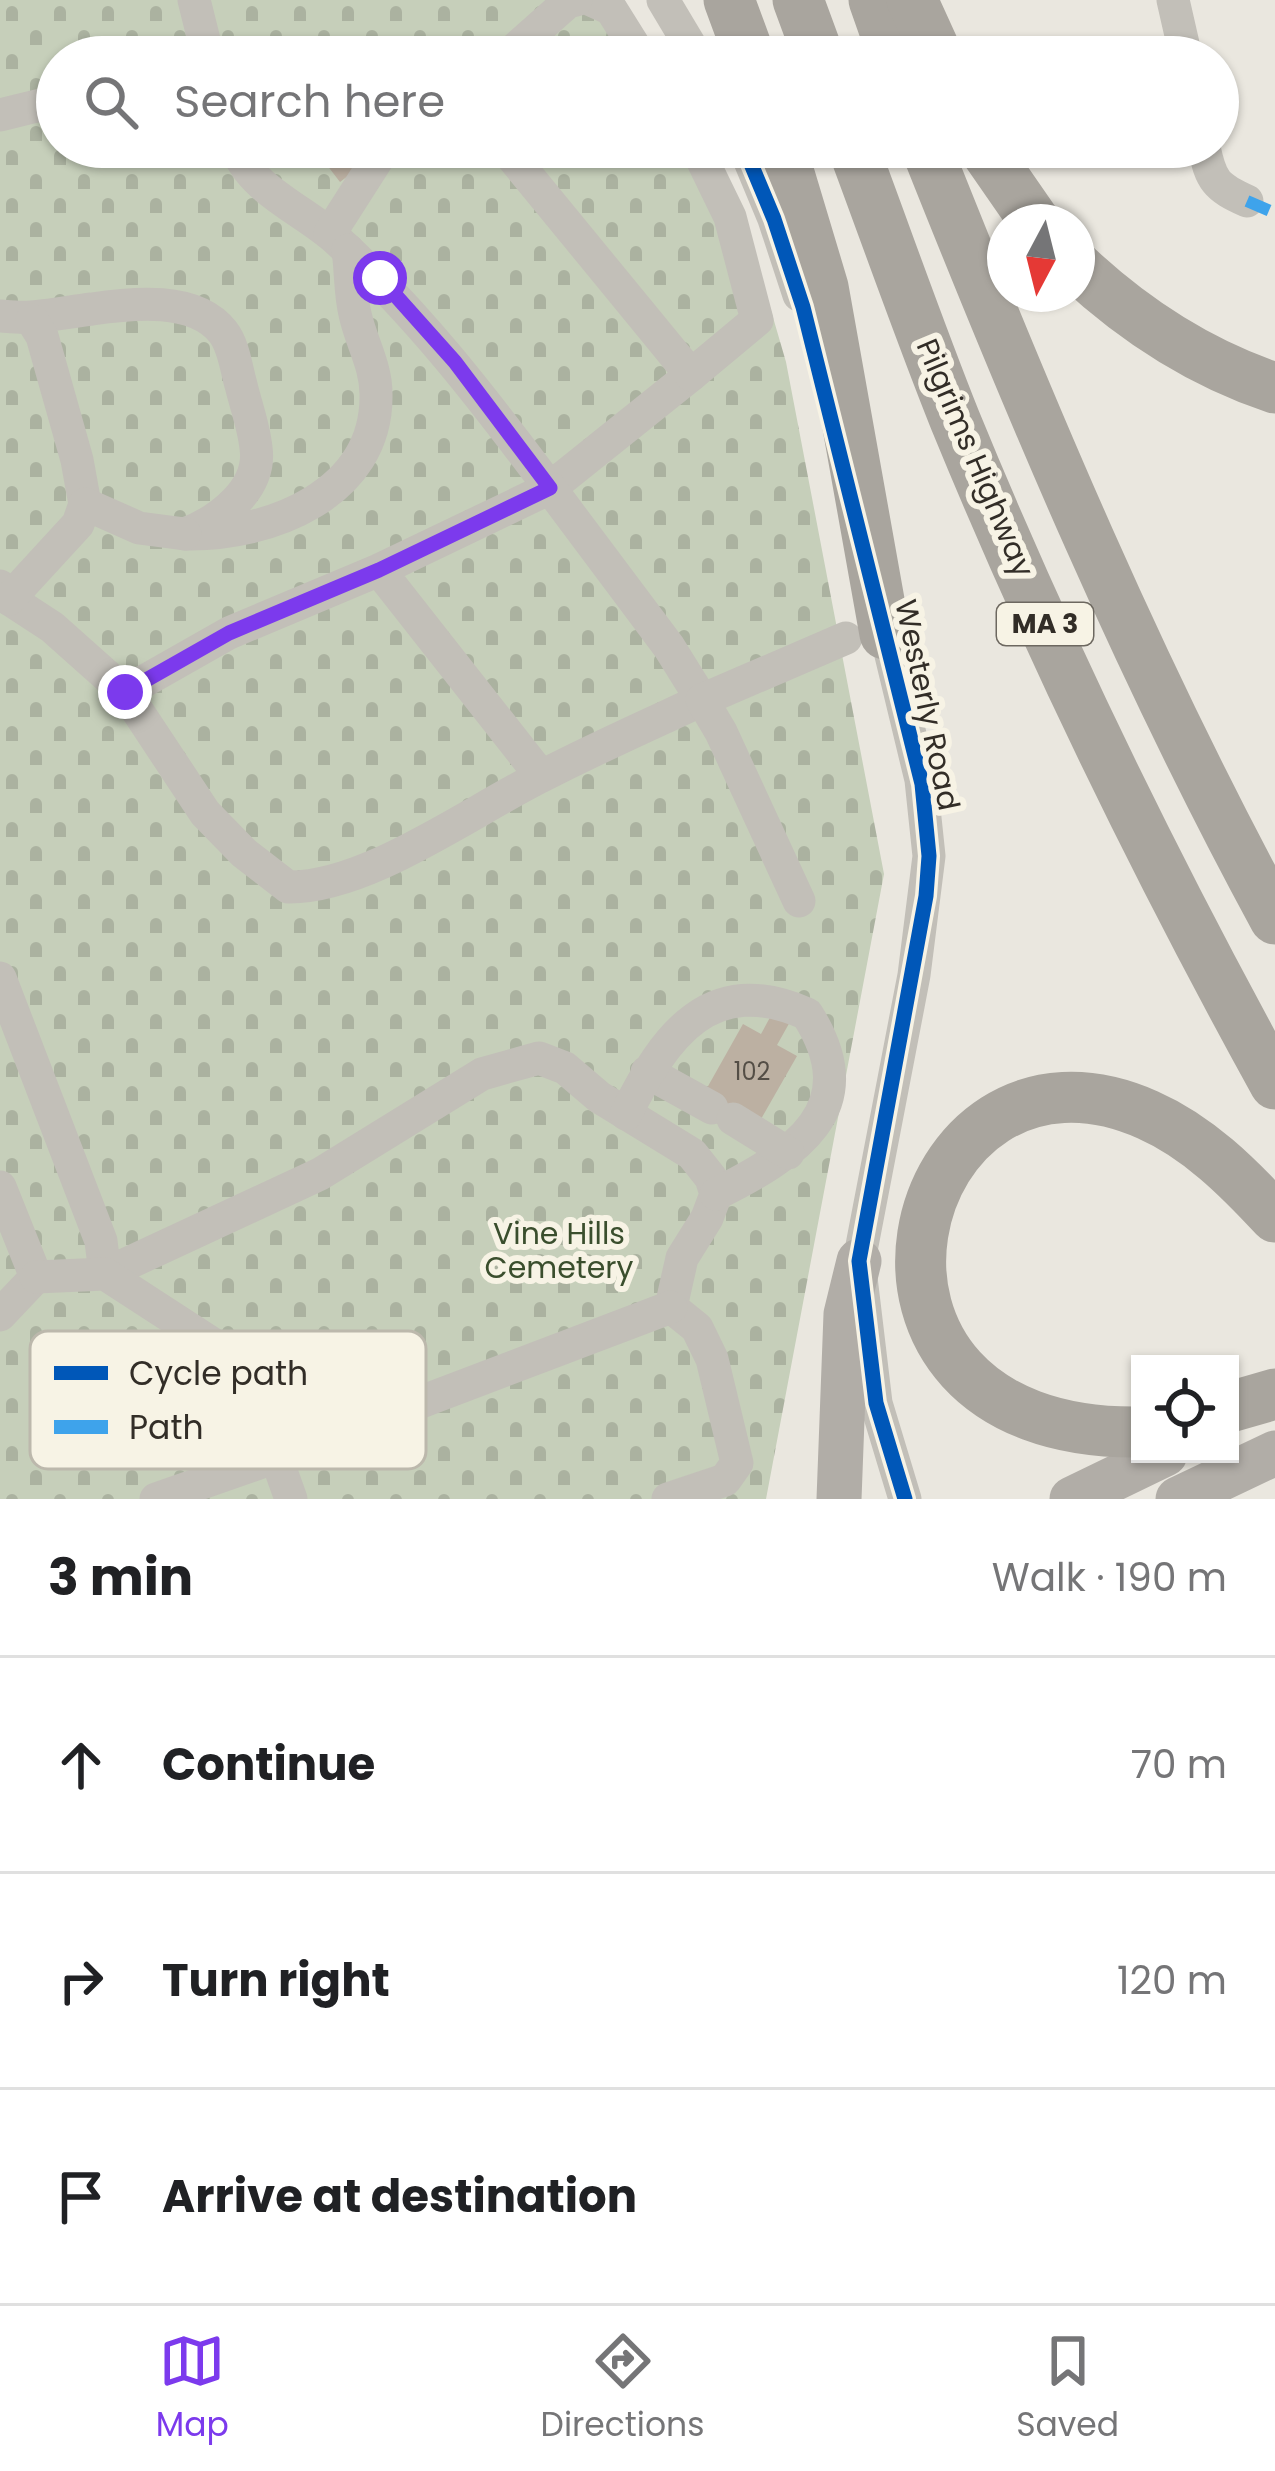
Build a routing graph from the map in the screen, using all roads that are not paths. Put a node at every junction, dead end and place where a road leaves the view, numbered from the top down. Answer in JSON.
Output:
{"nodes":[{"id":1,"x":194,"y":0,"type":"edge"},
{"id":2,"x":576,"y":0,"type":"edge"},
{"id":3,"x":591,"y":0,"type":"edge"},
{"id":4,"x":663,"y":0,"type":"edge"},
{"id":5,"x":729,"y":0,"type":"edge"},
{"id":6,"x":798,"y":0,"type":"edge"},
{"id":7,"x":874,"y":0,"type":"edge"},
{"id":8,"x":912,"y":0,"type":"edge"},
{"id":9,"x":1173,"y":0,"type":"edge"},
{"id":10,"x":202,"y":36,"type":"edge"},
{"id":11,"x":530,"y":36,"type":"edge"},
{"id":12,"x":628,"y":36,"type":"edge"},
{"id":13,"x":684,"y":36,"type":"edge"},
{"id":14,"x":742,"y":36,"type":"edge"},
{"id":15,"x":811,"y":36,"type":"edge"},
{"id":16,"x":887,"y":36,"type":"edge"},
{"id":17,"x":928,"y":36,"type":"edge"},
{"id":18,"x":1181,"y":36,"type":"edge"},
{"id":19,"x":36,"y":106,"type":"edge"},
{"id":20,"x":0,"y":115,"type":"edge"},
{"id":21,"x":247,"y":168,"type":"edge"},
{"id":22,"x":375,"y":168,"type":"edge"},
{"id":23,"x":521,"y":168,"type":"edge"},
{"id":24,"x":706,"y":168,"type":"edge"},
{"id":25,"x":753,"y":168,"type":"edge"},
{"id":26,"x":788,"y":168,"type":"edge"},
{"id":27,"x":861,"y":168,"type":"edge"},
{"id":28,"x":934,"y":168,"type":"edge"},
{"id":29,"x":997,"y":168,"type":"edge"},
{"id":30,"x":1209,"y":168,"type":"edge"},
{"id":31,"x":1247,"y":201,"type":"dead end"},
{"id":32,"x":1022,"y":204,"type":"edge"},
{"id":33,"x":339,"y":242,"type":"junction"},
{"id":34,"x":1095,"y":282,"type":"edge"},
{"id":35,"x":16,"y":318,"type":"edge"},
{"id":36,"x":691,"y":375,"type":"junction"},
{"id":37,"x":1275,"y":388,"type":"edge"},
{"id":38,"x":550,"y":488,"type":"junction"},
{"id":39,"x":85,"y":504,"type":"junction"},
{"id":40,"x":185,"y":534,"type":"junction"},
{"id":41,"x":379,"y":570,"type":"junction"},
{"id":42,"x":4,"y":593,"type":"edge"},
{"id":43,"x":865,"y":636,"type":"junction"},
{"id":44,"x":125,"y":692,"type":"junction"},
{"id":45,"x":702,"y":700,"type":"junction"},
{"id":46,"x":542,"y":776,"type":"junction"},
{"id":47,"x":799,"y":901,"type":"dead end"},
{"id":48,"x":1275,"y":920,"type":"edge"},
{"id":49,"x":0,"y":978,"type":"edge"},
{"id":50,"x":647,"y":1072,"type":"junction"},
{"id":51,"x":1275,"y":1084,"type":"edge"},
{"id":52,"x":626,"y":1114,"type":"junction"},
{"id":53,"x":788,"y":1153,"type":"junction"},
{"id":54,"x":0,"y":1187,"type":"edge"},
{"id":55,"x":716,"y":1194,"type":"junction"},
{"id":56,"x":1275,"y":1217,"type":"edge"},
{"id":57,"x":859,"y":1261,"type":"junction"},
{"id":58,"x":105,"y":1274,"type":"junction"},
{"id":59,"x":36,"y":1277,"type":"junction"},
{"id":60,"x":671,"y":1307,"type":"junction"},
{"id":61,"x":0,"y":1315,"type":"edge"},
{"id":62,"x":194,"y":1331,"type":"edge"},
{"id":63,"x":1275,"y":1396,"type":"edge"},
{"id":64,"x":426,"y":1400,"type":"edge"},
{"id":65,"x":1239,"y":1405,"type":"edge"},
{"id":66,"x":1239,"y":1416,"type":"edge"},
{"id":67,"x":1131,"y":1432,"type":"edge"},
{"id":68,"x":1275,"y":1453,"type":"edge"},
{"id":69,"x":1147,"y":1463,"type":"edge"},
{"id":70,"x":242,"y":1469,"type":"edge"},
{"id":71,"x":280,"y":1469,"type":"edge"},
{"id":72,"x":156,"y":1499,"type":"edge"},
{"id":73,"x":291,"y":1499,"type":"edge"},
{"id":74,"x":668,"y":1499,"type":"edge"},
{"id":75,"x":838,"y":1499,"type":"edge"},
{"id":76,"x":905,"y":1499,"type":"edge"},
{"id":77,"x":1072,"y":1499,"type":"edge"},
{"id":78,"x":1178,"y":1499,"type":"edge"}],
"edges":[{"from":1,"to":10,"type":"street"},
{"from":2,"to":11,"type":"street"},
{"from":3,"to":12,"type":"street"},
{"from":4,"to":13,"type":"street"},
{"from":5,"to":14,"type":"highway"},
{"from":6,"to":15,"type":"highway"},
{"from":7,"to":16,"type":"highway"},
{"from":8,"to":17,"type":"highway"},
{"from":9,"to":18,"type":"street"},
{"from":19,"to":20,"type":"street"},
{"from":21,"to":33,"type":"street"},
{"from":22,"to":33,"type":"street"},
{"from":23,"to":36,"type":"street"},
{"from":24,"to":36,"type":"street"},
{"from":25,"to":43,"type":"street","name":"Westerly Road"},
{"from":26,"to":43,"type":"highway"},
{"from":27,"to":51,"type":"highway","name":"Pilgrims Highway","number":"MA 3"},
{"from":28,"to":48,"type":"highway","number":"MA 3"},
{"from":29,"to":32,"type":"highway"},
{"from":30,"to":31,"type":"street"},
{"from":33,"to":38,"type":"street"},
{"from":33,"to":40,"type":"street"},
{"from":34,"to":37,"type":"highway"},
{"from":35,"to":39,"type":"street"},
{"from":35,"to":40,"type":"street"},
{"from":36,"to":38,"type":"street"},
{"from":38,"to":41,"type":"street"},
{"from":38,"to":45,"type":"street"},
{"from":39,"to":40,"type":"street"},
{"from":39,"to":42,"type":"street"},
{"from":41,"to":44,"type":"street"},
{"from":41,"to":46,"type":"street"},
{"from":42,"to":44,"type":"street"},
{"from":43,"to":45,"type":"street"},
{"from":43,"to":57,"type":"street","name":"Westerly Road"},
{"from":44,"to":46,"type":"street"},
{"from":45,"to":46,"type":"street"},
{"from":45,"to":47,"type":"street"},
{"from":49,"to":58,"type":"street"},
{"from":50,"to":52,"type":"street"},
{"from":50,"to":53,"type":"street"},
{"from":50,"to":53,"type":"street"},
{"from":52,"to":55,"type":"street"},
{"from":52,"to":58,"type":"street"},
{"from":53,"to":55,"type":"street"},
{"from":54,"to":59,"type":"street"},
{"from":55,"to":60,"type":"street"},
{"from":56,"to":67,"type":"highway"},
{"from":57,"to":75,"type":"main road"},
{"from":57,"to":76,"type":"street","name":"Westerly Road"},
{"from":58,"to":59,"type":"street"},
{"from":58,"to":62,"type":"street"},
{"from":59,"to":61,"type":"street"},
{"from":60,"to":64,"type":"street"},
{"from":60,"to":74,"type":"street"},
{"from":63,"to":65,"type":"highway"},
{"from":63,"to":66,"type":"main road"},
{"from":68,"to":78,"type":"main road"},
{"from":69,"to":77,"type":"main road"},
{"from":70,"to":72,"type":"street"},
{"from":71,"to":73,"type":"street"}]}
